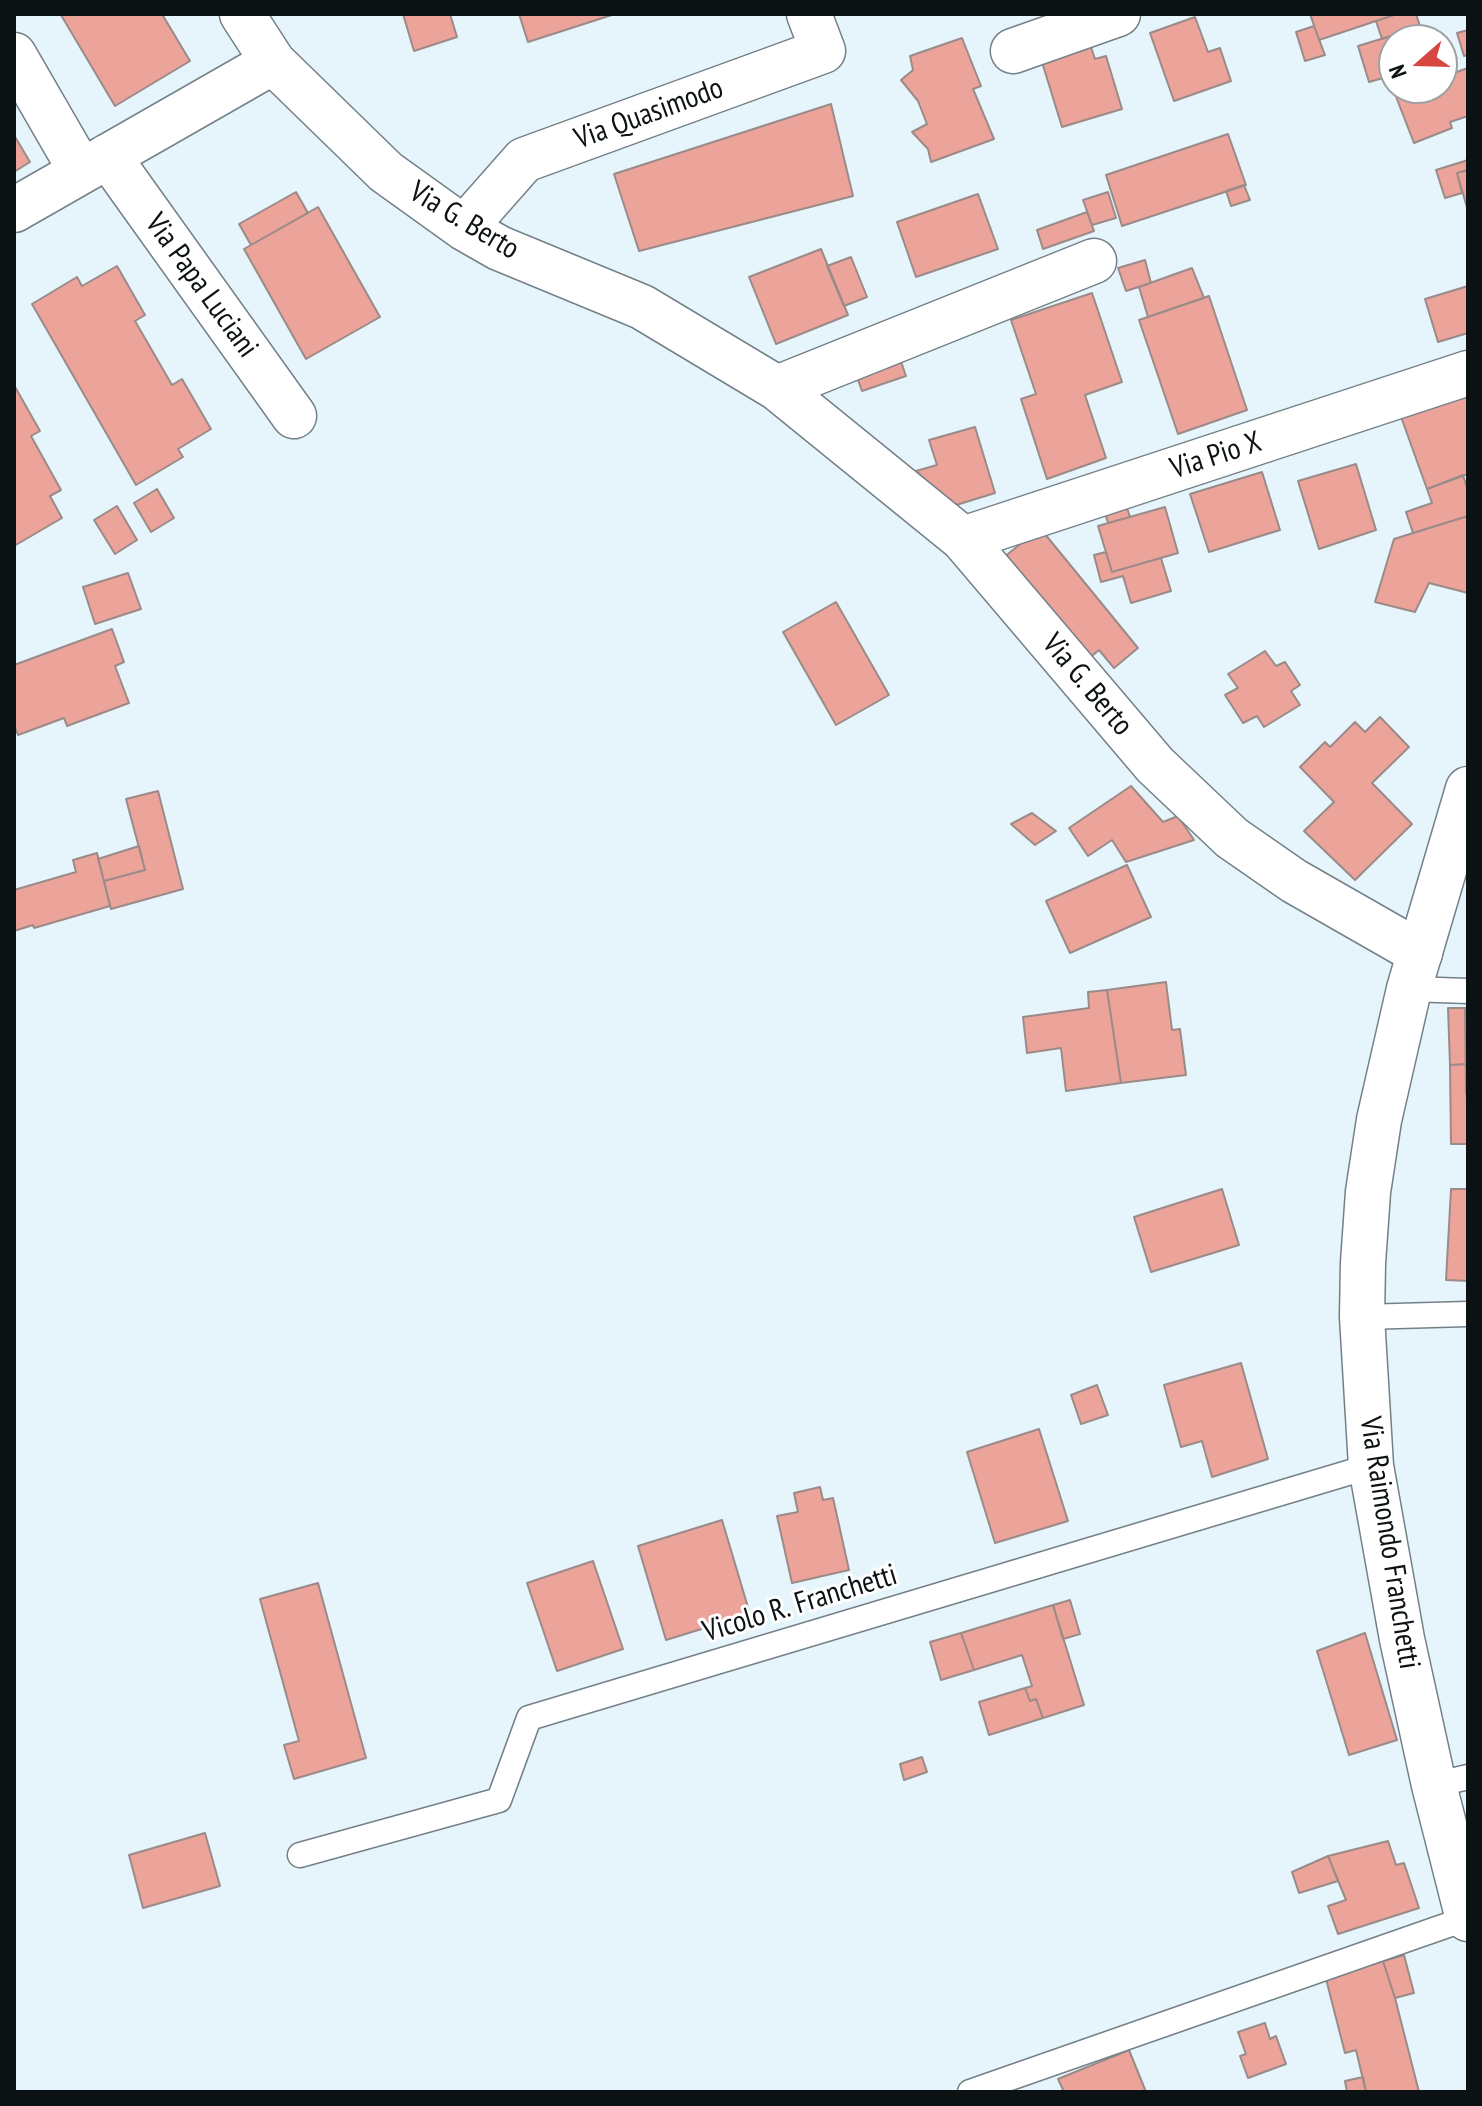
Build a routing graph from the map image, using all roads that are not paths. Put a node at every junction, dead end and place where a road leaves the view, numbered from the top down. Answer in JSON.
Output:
{"nodes":[{"id":1,"x":242,"y":14,"type":"edge"},
{"id":2,"x":809,"y":14,"type":"edge"},
{"id":3,"x":1118,"y":14,"type":"edge"},
{"id":4,"x":1013,"y":51,"type":"dead end"},
{"id":5,"x":14,"y":55,"type":"edge"},
{"id":6,"x":273,"y":62,"type":"junction"},
{"id":7,"x":94,"y":164,"type":"junction"},
{"id":8,"x":14,"y":210,"type":"edge"},
{"id":9,"x":464,"y":228,"type":"junction"},
{"id":10,"x":1094,"y":261,"type":"dead end"},
{"id":11,"x":1468,"y":373,"type":"edge"},
{"id":12,"x":777,"y":388,"type":"junction"},
{"id":13,"x":294,"y":416,"type":"dead end"},
{"id":14,"x":963,"y":539,"type":"junction"},
{"id":15,"x":1468,"y":789,"type":"edge"},
{"id":16,"x":1456,"y":866,"type":"edge"},
{"id":17,"x":1414,"y":971,"type":"junction"},
{"id":18,"x":1468,"y":991,"type":"edge"},
{"id":19,"x":1468,"y":1314,"type":"edge"},
{"id":20,"x":1362,"y":1317,"type":"junction"},
{"id":21,"x":1371,"y":1466,"type":"junction"},
{"id":22,"x":1451,"y":1781,"type":"edge"},
{"id":23,"x":300,"y":1855,"type":"dead end"},
{"id":24,"x":1468,"y":1919,"type":"edge"},
{"id":25,"x":970,"y":2092,"type":"edge"}],
"edges":[{"from":1,"to":6,"type":"street","name":"Via G. Berto"},
{"from":2,"to":9,"type":"street","name":"Via Quasimodo"},
{"from":3,"to":4,"type":"street"},
{"from":5,"to":7,"type":"street","name":"Via Papa Luciani"},
{"from":6,"to":7,"type":"street"},
{"from":6,"to":9,"type":"street","name":"Via G. Berto"},
{"from":7,"to":8,"type":"street"},
{"from":7,"to":13,"type":"street","name":"Via Papa Luciani"},
{"from":9,"to":12,"type":"street","name":"Via G. Berto"},
{"from":10,"to":12,"type":"street"},
{"from":11,"to":14,"type":"street","name":"Via Pio X"},
{"from":12,"to":14,"type":"street","name":"Via G. Berto"},
{"from":14,"to":17,"type":"street","name":"Via G. Berto"},
{"from":15,"to":16,"type":"street","name":"Via Raimondo Franchetti"},
{"from":16,"to":17,"type":"street","name":"Via Raimondo Franchetti"},
{"from":17,"to":18,"type":"lane"},
{"from":17,"to":20,"type":"street","name":"Via Raimondo Franchetti"},
{"from":19,"to":20,"type":"lane"},
{"from":20,"to":21,"type":"street","name":"Via Raimondo Franchetti"},
{"from":21,"to":22,"type":"street","name":"Via Raimondo Franchetti"},
{"from":21,"to":23,"type":"lane","name":"Vicolo R. Franchetti"},
{"from":22,"to":24,"type":"street","name":"Via Raimondo Franchetti"},
{"from":24,"to":25,"type":"lane"}]}
